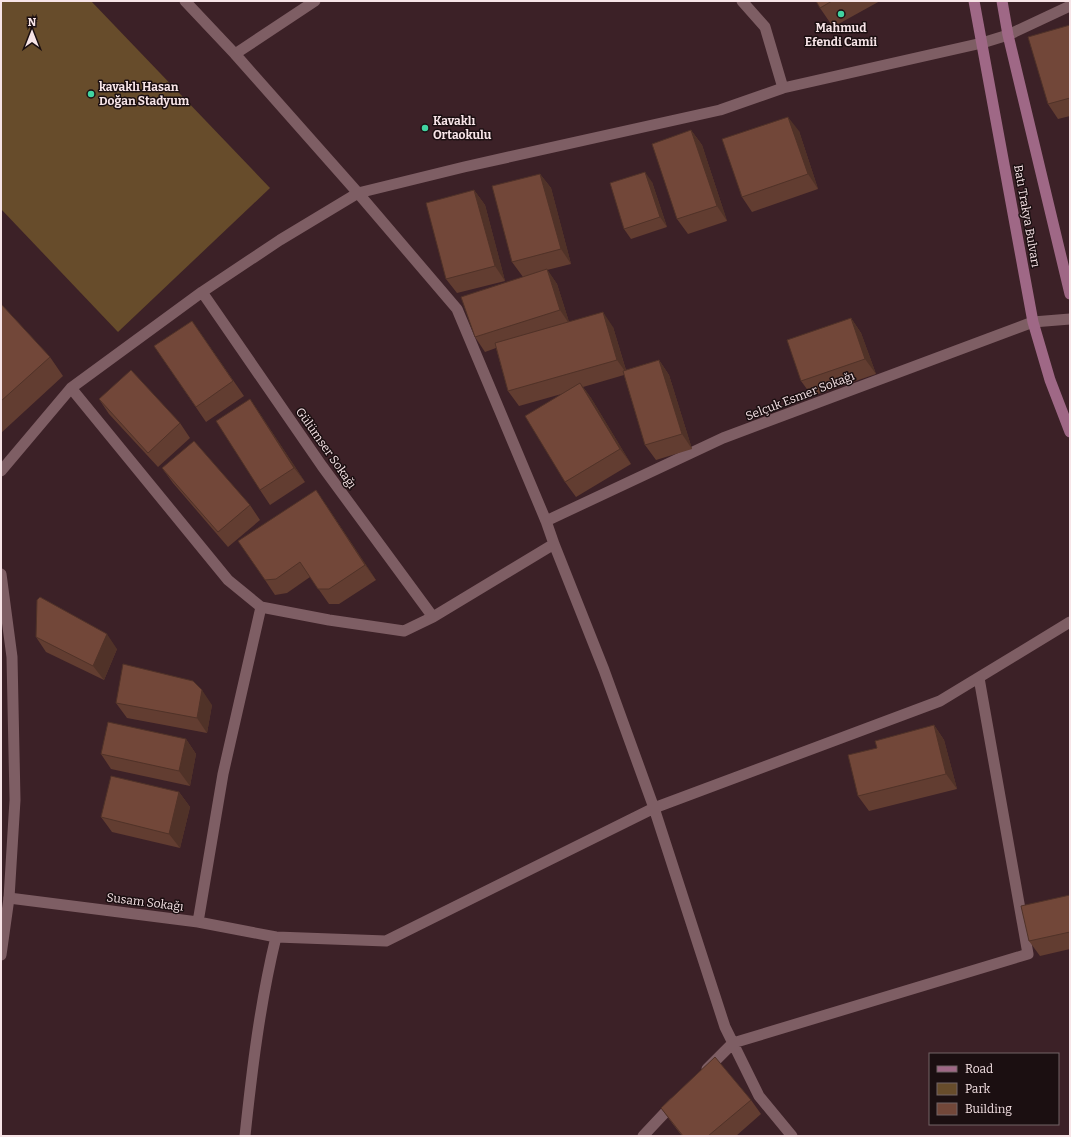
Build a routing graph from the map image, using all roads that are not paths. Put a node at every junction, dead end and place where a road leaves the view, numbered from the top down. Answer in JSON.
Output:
{"nodes":[{"id":1,"x":185,"y":1,"type":"edge"},
{"id":2,"x":315,"y":1,"type":"edge"},
{"id":3,"x":742,"y":1,"type":"edge"},
{"id":4,"x":974,"y":1,"type":"edge"},
{"id":5,"x":1002,"y":1,"type":"edge"},
{"id":6,"x":1070,"y":6,"type":"edge"},
{"id":7,"x":1008,"y":35,"type":"junction"},
{"id":8,"x":982,"y":43,"type":"junction"},
{"id":9,"x":235,"y":54,"type":"junction"},
{"id":10,"x":784,"y":88,"type":"junction"},
{"id":11,"x":358,"y":193,"type":"junction"},
{"id":12,"x":202,"y":292,"type":"junction"},
{"id":13,"x":1070,"y":294,"type":"edge"},
{"id":14,"x":1070,"y":319,"type":"edge"},
{"id":15,"x":1033,"y":322,"type":"junction"},
{"id":16,"x":71,"y":388,"type":"junction"},
{"id":17,"x":1070,"y":432,"type":"edge"},
{"id":18,"x":1,"y":471,"type":"edge"},
{"id":19,"x":546,"y":521,"type":"junction"},
{"id":20,"x":554,"y":544,"type":"junction"},
{"id":21,"x":1,"y":574,"type":"edge"},
{"id":22,"x":261,"y":607,"type":"junction"},
{"id":23,"x":433,"y":617,"type":"junction"},
{"id":24,"x":1070,"y":622,"type":"edge"},
{"id":25,"x":979,"y":678,"type":"junction"},
{"id":26,"x":654,"y":808,"type":"junction"},
{"id":27,"x":10,"y":898,"type":"junction"},
{"id":28,"x":198,"y":922,"type":"junction"},
{"id":29,"x":276,"y":937,"type":"junction"},
{"id":30,"x":1,"y":955,"type":"edge"},
{"id":31,"x":733,"y":1043,"type":"junction"},
{"id":32,"x":701,"y":1076,"type":"edge"},
{"id":33,"x":680,"y":1098,"type":"edge"},
{"id":34,"x":245,"y":1136,"type":"edge"},
{"id":35,"x":643,"y":1136,"type":"edge"},
{"id":36,"x":792,"y":1136,"type":"edge"}],
"edges":[{"from":1,"to":9,"type":"street"},
{"from":2,"to":9,"type":"street"},
{"from":3,"to":10,"type":"street"},
{"from":4,"to":8,"type":"main road","name":"Batı Trakya Bulvarı"},
{"from":5,"to":7,"type":"main road","name":"Batı Trakya Bulvarı"},
{"from":6,"to":7,"type":"street"},
{"from":7,"to":8,"type":"street"},
{"from":7,"to":13,"type":"main road","name":"Batı Trakya Bulvarı"},
{"from":8,"to":10,"type":"street"},
{"from":8,"to":15,"type":"main road","name":"Batı Trakya Bulvarı"},
{"from":9,"to":11,"type":"street"},
{"from":10,"to":11,"type":"street"},
{"from":11,"to":12,"type":"street"},
{"from":11,"to":19,"type":"street"},
{"from":12,"to":16,"type":"street"},
{"from":12,"to":23,"type":"street","name":"Gülümser Sokağı"},
{"from":14,"to":15,"type":"street","name":"Selçuk Esmer Sokağı"},
{"from":15,"to":17,"type":"main road","name":"Batı Trakya Bulvarı"},
{"from":15,"to":19,"type":"street","name":"Selçuk Esmer Sokağı"},
{"from":16,"to":18,"type":"street"},
{"from":16,"to":22,"type":"street"},
{"from":19,"to":20,"type":"street"},
{"from":20,"to":23,"type":"street"},
{"from":20,"to":26,"type":"street"},
{"from":21,"to":27,"type":"street"},
{"from":22,"to":23,"type":"street"},
{"from":22,"to":28,"type":"street"},
{"from":24,"to":25,"type":"street","name":"Susam Sokağı"},
{"from":25,"to":26,"type":"street","name":"Susam Sokağı"},
{"from":25,"to":31,"type":"street"},
{"from":26,"to":29,"type":"street","name":"Susam Sokağı"},
{"from":26,"to":31,"type":"street"},
{"from":27,"to":28,"type":"street","name":"Susam Sokağı"},
{"from":27,"to":30,"type":"street"},
{"from":28,"to":29,"type":"street","name":"Susam Sokağı"},
{"from":29,"to":34,"type":"street"},
{"from":31,"to":32,"type":"street"},
{"from":31,"to":36,"type":"street"},
{"from":33,"to":35,"type":"street"}]}
